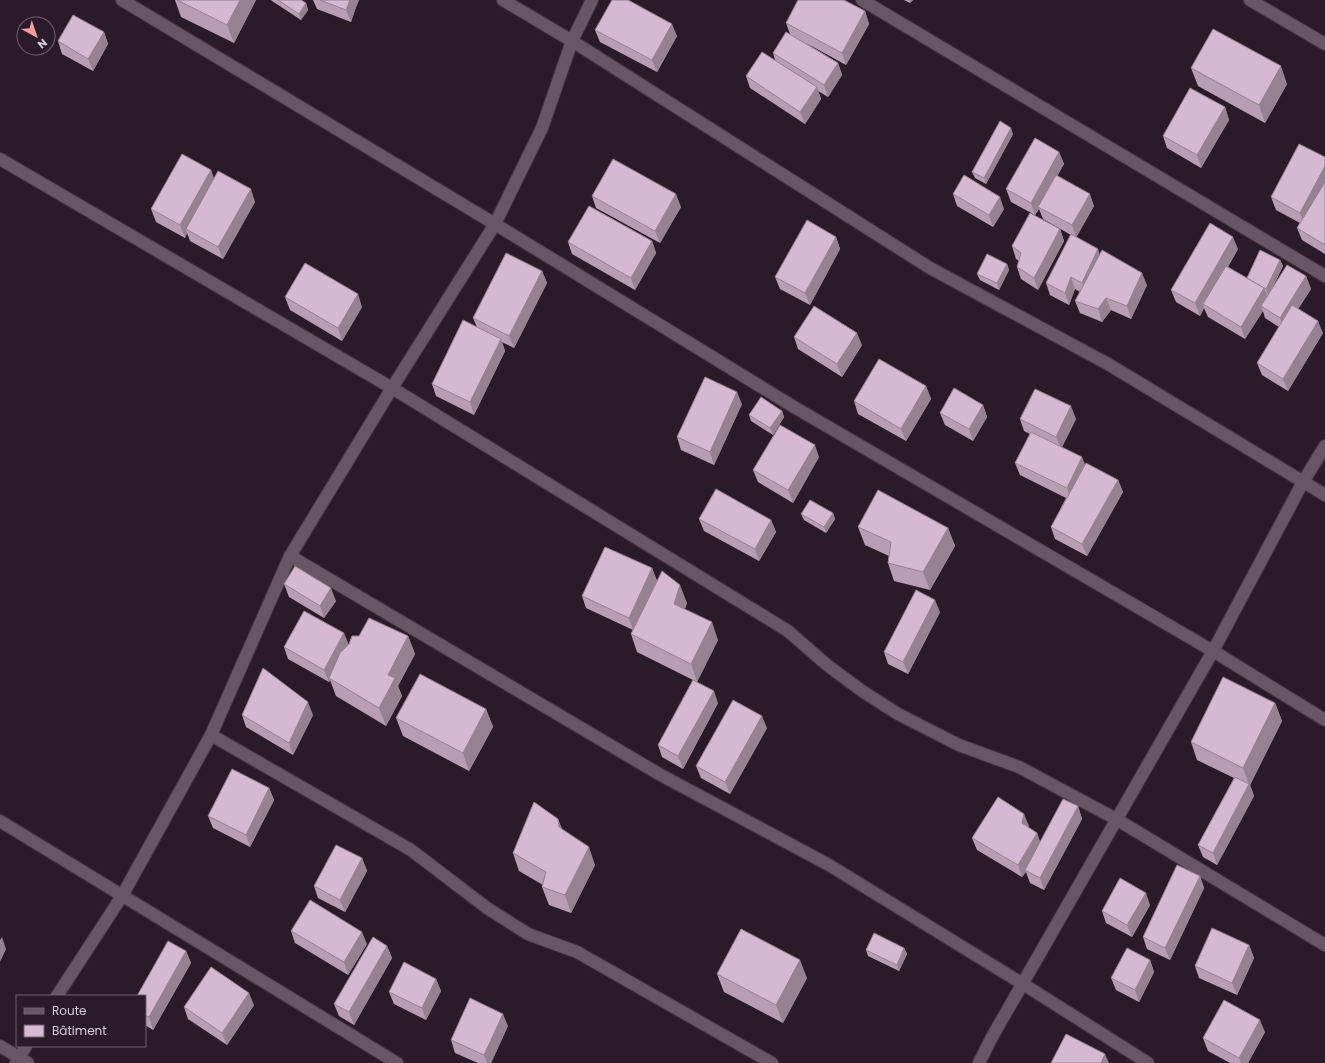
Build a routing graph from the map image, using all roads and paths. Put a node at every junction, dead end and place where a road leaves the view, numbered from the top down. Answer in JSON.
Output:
{"nodes":[{"id":1,"x":122,"y":0,"type":"edge"},
{"id":2,"x":503,"y":0,"type":"edge"},
{"id":3,"x":592,"y":0,"type":"edge"},
{"id":4,"x":862,"y":0,"type":"edge"},
{"id":5,"x":1250,"y":0,"type":"edge"},
{"id":6,"x":572,"y":41,"type":"junction"},
{"id":7,"x":1325,"y":44,"type":"edge"},
{"id":8,"x":0,"y":158,"type":"edge"},
{"id":9,"x":495,"y":224,"type":"junction"},
{"id":10,"x":1325,"y":276,"type":"edge"},
{"id":11,"x":392,"y":388,"type":"junction"},
{"id":12,"x":1325,"y":446,"type":"edge"},
{"id":13,"x":1304,"y":482,"type":"junction"},
{"id":14,"x":1325,"y":495,"type":"edge"},
{"id":15,"x":290,"y":556,"type":"junction"},
{"id":16,"x":1213,"y":651,"type":"junction"},
{"id":17,"x":1325,"y":720,"type":"edge"},
{"id":18,"x":211,"y":735,"type":"junction"},
{"id":19,"x":1116,"y":820,"type":"junction"},
{"id":20,"x":0,"y":821,"type":"edge"},
{"id":21,"x":122,"y":896,"type":"junction"},
{"id":22,"x":1325,"y":945,"type":"edge"},
{"id":23,"x":1023,"y":984,"type":"junction"},
{"id":24,"x":58,"y":995,"type":"edge"},
{"id":25,"x":0,"y":1046,"type":"edge"},
{"id":26,"x":26,"y":1047,"type":"edge"},
{"id":27,"x":21,"y":1061,"type":"edge"},
{"id":28,"x":397,"y":1063,"type":"edge"},
{"id":29,"x":772,"y":1063,"type":"edge"},
{"id":30,"x":979,"y":1063,"type":"edge"},
{"id":31,"x":1148,"y":1063,"type":"edge"}],
"edges":[{"from":1,"to":9,"type":"street"},
{"from":2,"to":6,"type":"street"},
{"from":3,"to":6,"type":"street"},
{"from":4,"to":10,"type":"street"},
{"from":5,"to":7,"type":"street"},
{"from":6,"to":9,"type":"street"},
{"from":6,"to":13,"type":"street"},
{"from":8,"to":11,"type":"street"},
{"from":9,"to":11,"type":"street"},
{"from":9,"to":16,"type":"street"},
{"from":11,"to":15,"type":"street"},
{"from":11,"to":19,"type":"street"},
{"from":12,"to":13,"type":"street"},
{"from":13,"to":14,"type":"street"},
{"from":13,"to":16,"type":"street"},
{"from":15,"to":18,"type":"street"},
{"from":15,"to":23,"type":"street"},
{"from":16,"to":17,"type":"street"},
{"from":16,"to":19,"type":"street"},
{"from":18,"to":21,"type":"street"},
{"from":18,"to":29,"type":"street"},
{"from":19,"to":22,"type":"street"},
{"from":19,"to":23,"type":"street"},
{"from":20,"to":21,"type":"street"},
{"from":21,"to":24,"type":"street"},
{"from":21,"to":28,"type":"street"},
{"from":23,"to":30,"type":"street"},
{"from":23,"to":31,"type":"street"},
{"from":25,"to":27,"type":"street"},
{"from":26,"to":27,"type":"street"}]}
